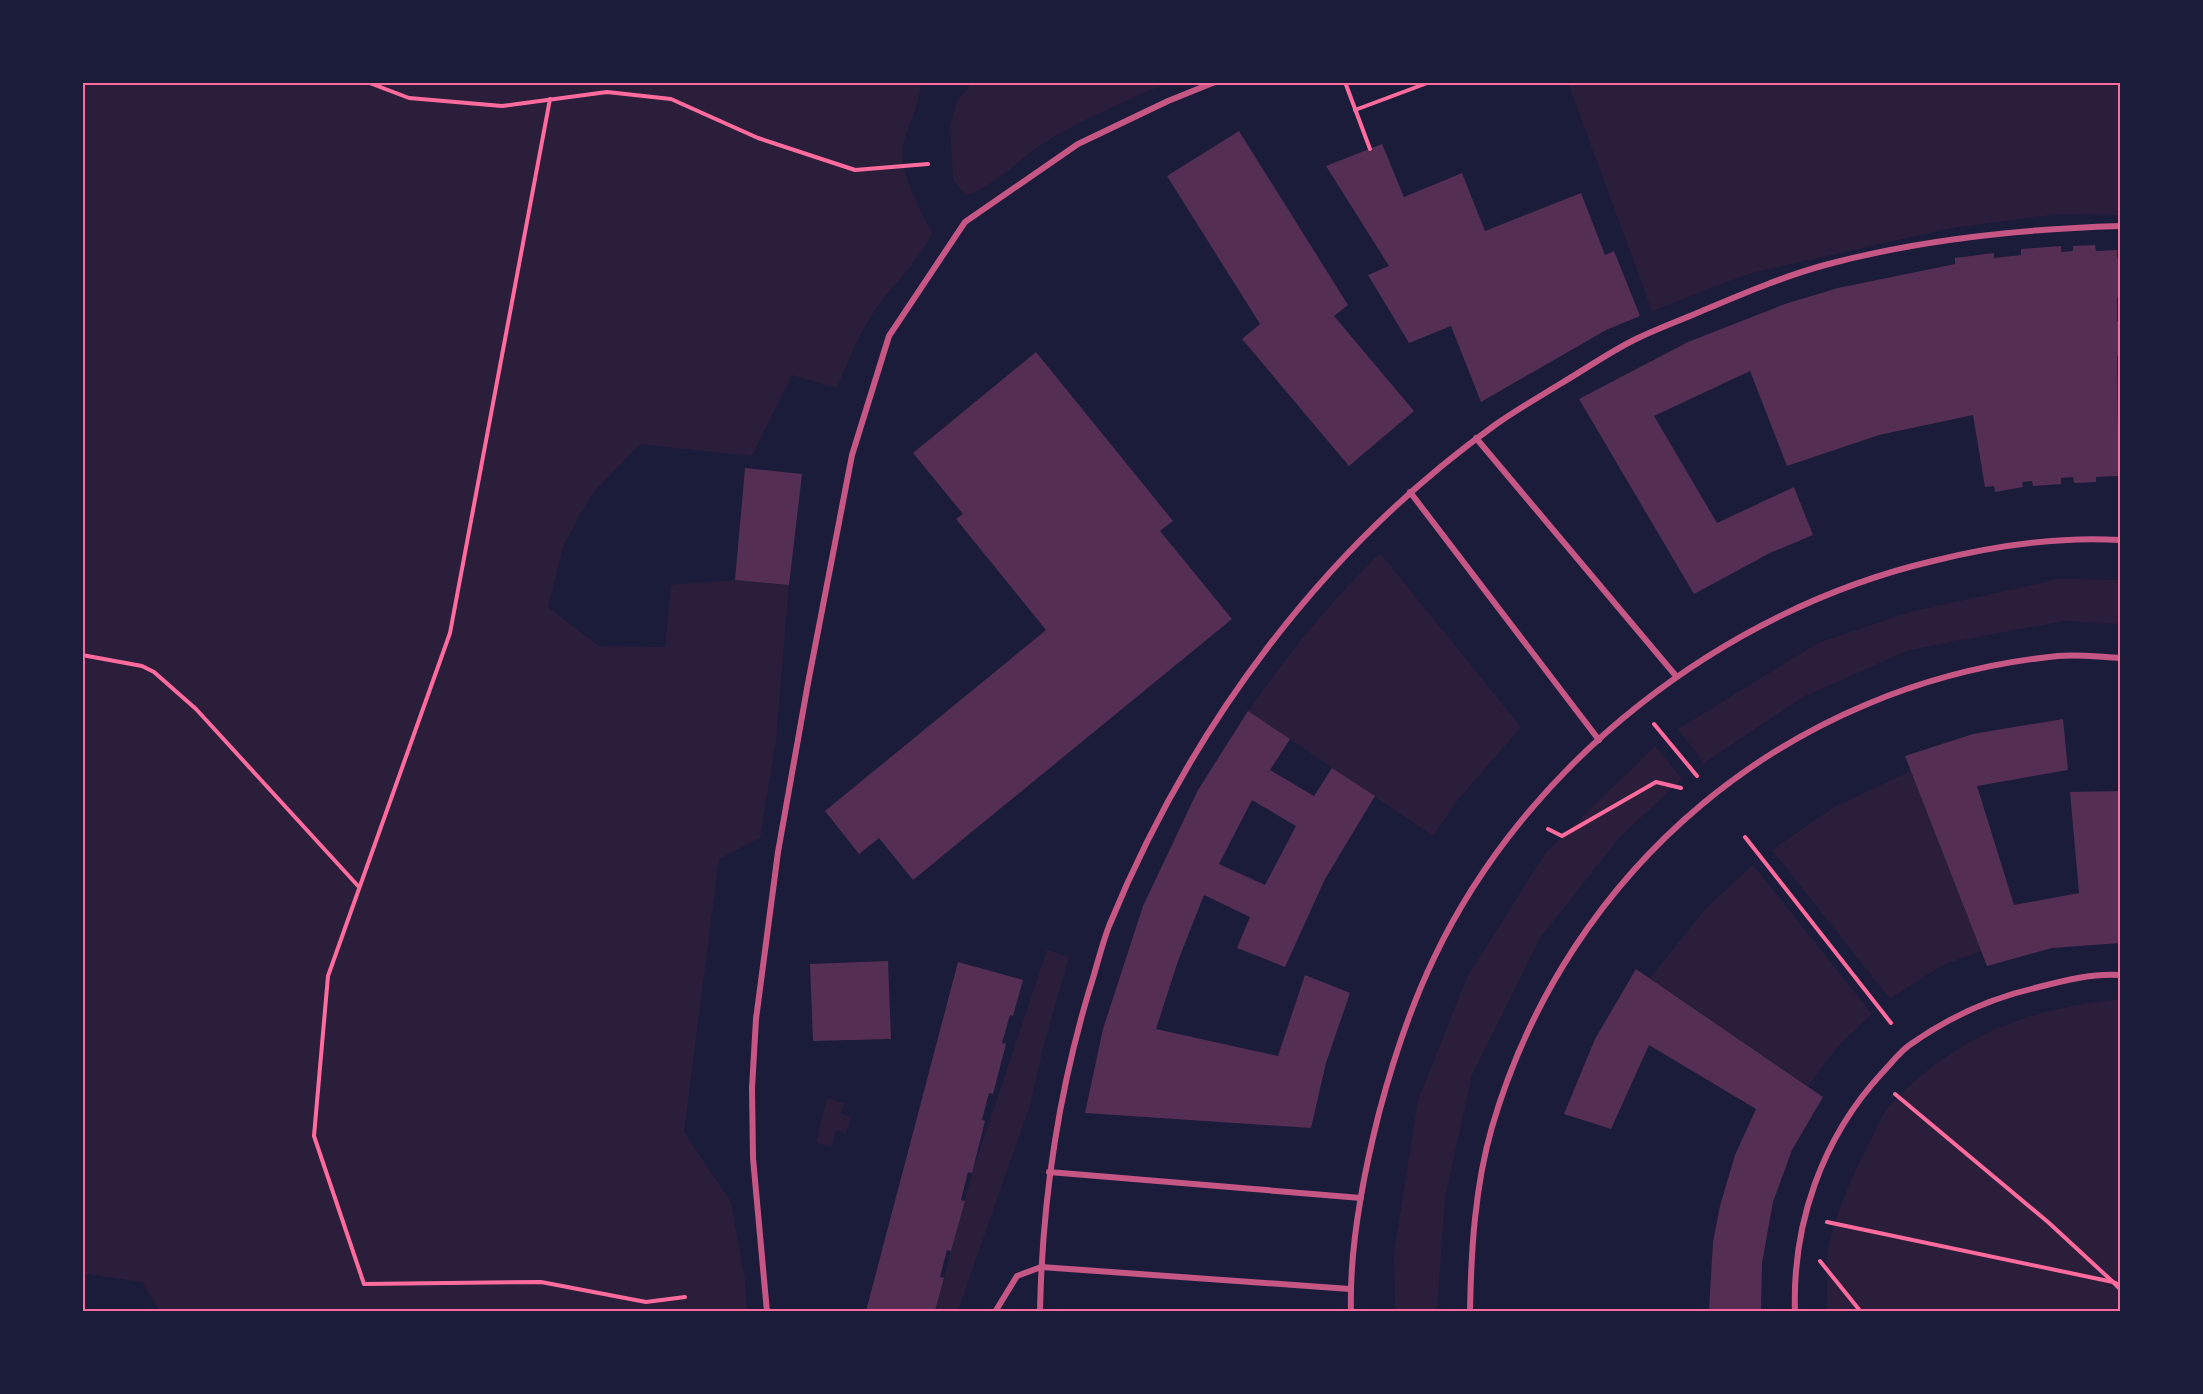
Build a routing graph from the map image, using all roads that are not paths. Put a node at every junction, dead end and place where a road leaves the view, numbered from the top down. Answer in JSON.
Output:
{"nodes":[{"id":1,"x":1215,"y":82,"type":"edge"},
{"id":2,"x":2121,"y":226,"type":"edge"},
{"id":3,"x":1476,"y":438,"type":"junction"},
{"id":4,"x":1410,"y":492,"type":"junction"},
{"id":5,"x":2121,"y":540,"type":"edge"},
{"id":6,"x":2121,"y":658,"type":"edge"},
{"id":7,"x":1676,"y":676,"type":"junction"},
{"id":8,"x":1599,"y":741,"type":"junction"},
{"id":9,"x":2121,"y":975,"type":"edge"},
{"id":10,"x":1049,"y":1172,"type":"junction"},
{"id":11,"x":1361,"y":1198,"type":"junction"},
{"id":12,"x":1041,"y":1267,"type":"junction"},
{"id":13,"x":1350,"y":1289,"type":"junction"},
{"id":14,"x":767,"y":1311,"type":"edge"},
{"id":15,"x":995,"y":1311,"type":"edge"},
{"id":16,"x":1040,"y":1311,"type":"edge"},
{"id":17,"x":1351,"y":1311,"type":"edge"},
{"id":18,"x":1470,"y":1311,"type":"edge"},
{"id":19,"x":1795,"y":1311,"type":"edge"}],
"edges":[{"from":1,"to":14,"type":"street"},
{"from":2,"to":3,"type":"street"},
{"from":3,"to":4,"type":"street"},
{"from":3,"to":7,"type":"street"},
{"from":4,"to":8,"type":"street"},
{"from":4,"to":10,"type":"street"},
{"from":5,"to":7,"type":"street"},
{"from":6,"to":18,"type":"street"},
{"from":7,"to":8,"type":"street"},
{"from":8,"to":11,"type":"street"},
{"from":9,"to":19,"type":"street"},
{"from":10,"to":11,"type":"street"},
{"from":10,"to":12,"type":"street"},
{"from":11,"to":13,"type":"street"},
{"from":12,"to":13,"type":"street"},
{"from":12,"to":15,"type":"street"},
{"from":12,"to":16,"type":"street"},
{"from":13,"to":17,"type":"street"}]}
